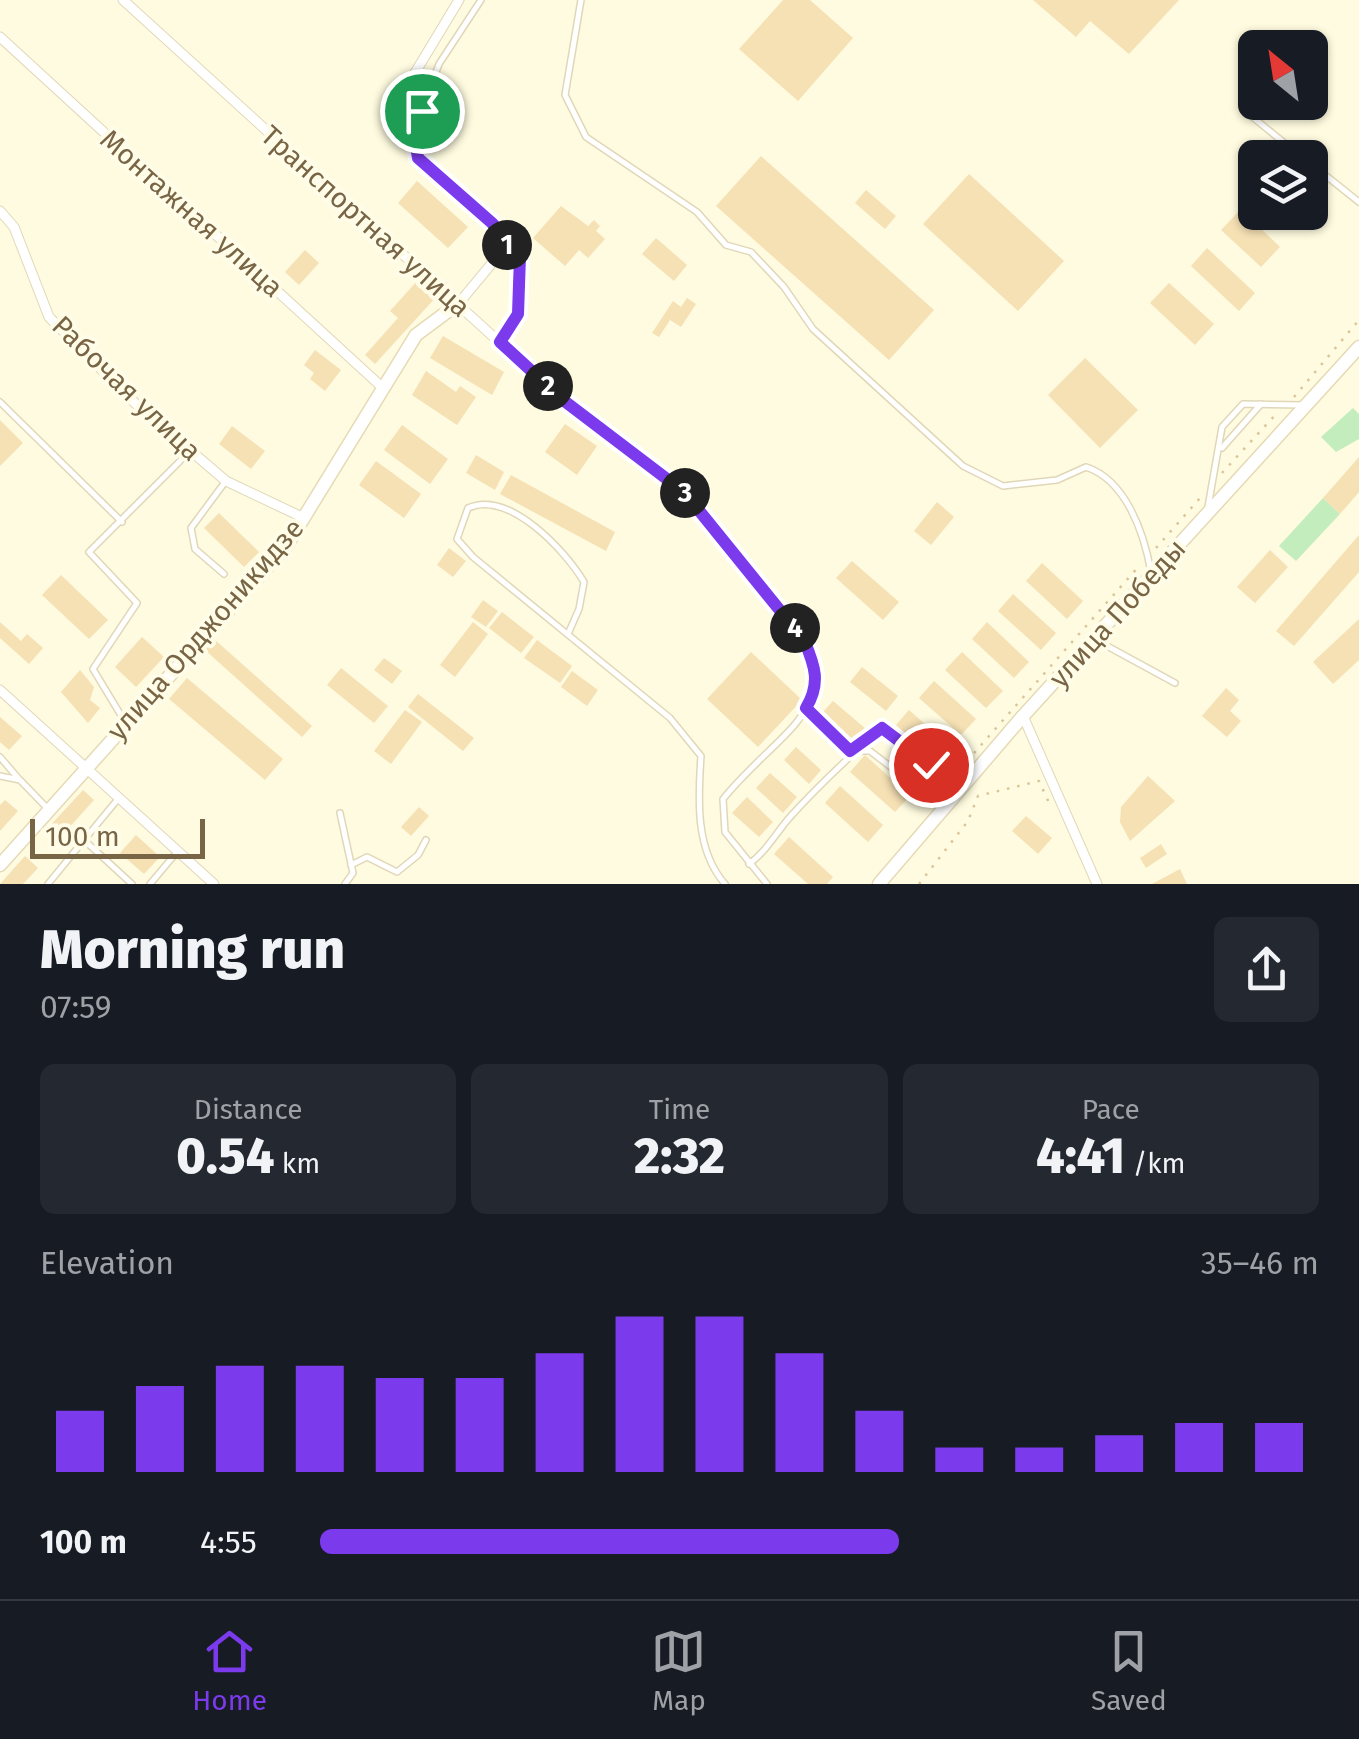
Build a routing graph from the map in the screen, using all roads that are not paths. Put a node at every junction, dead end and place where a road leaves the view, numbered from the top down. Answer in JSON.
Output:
{"nodes":[{"id":1,"x":124,"y":0,"type":"edge"},
{"id":2,"x":459,"y":0,"type":"edge"},
{"id":3,"x":481,"y":0,"type":"edge"},
{"id":4,"x":581,"y":0,"type":"edge"},
{"id":5,"x":0,"y":37,"type":"edge"},
{"id":6,"x":1256,"y":120,"type":"edge"},
{"id":7,"x":414,"y":134,"type":"junction"},
{"id":8,"x":1281,"y":140,"type":"edge"},
{"id":9,"x":1328,"y":177,"type":"edge"},
{"id":10,"x":1359,"y":202,"type":"edge"},
{"id":11,"x":0,"y":211,"type":"edge"},
{"id":12,"x":507,"y":245,"type":"junction"},
{"id":13,"x":459,"y":303,"type":"junction"},
{"id":14,"x":500,"y":342,"type":"junction"},
{"id":15,"x":1359,"y":346,"type":"edge"},
{"id":16,"x":384,"y":388,"type":"junction"},
{"id":17,"x":0,"y":402,"type":"edge"},
{"id":18,"x":1261,"y":404,"type":"junction"},
{"id":19,"x":1306,"y":406,"type":"junction"},
{"id":20,"x":1220,"y":450,"type":"junction"},
{"id":21,"x":190,"y":451,"type":"junction"},
{"id":22,"x":226,"y":481,"type":"junction"},
{"id":23,"x":1206,"y":515,"type":"junction"},
{"id":24,"x":304,"y":518,"type":"junction"},
{"id":25,"x":122,"y":522,"type":"junction"},
{"id":26,"x":224,"y":574,"type":"dead end"},
{"id":27,"x":1151,"y":575,"type":"junction"},
{"id":28,"x":780,"y":608,"type":"joint"},
{"id":29,"x":568,"y":634,"type":"junction"},
{"id":30,"x":1094,"y":638,"type":"junction"},
{"id":31,"x":1175,"y":683,"type":"dead end"},
{"id":32,"x":0,"y":690,"type":"edge"},
{"id":33,"x":806,"y":708,"type":"junction"},
{"id":34,"x":1023,"y":716,"type":"junction"},
{"id":35,"x":124,"y":722,"type":"junction"},
{"id":36,"x":858,"y":749,"type":"junction"},
{"id":37,"x":0,"y":757,"type":"edge"},
{"id":38,"x":82,"y":768,"type":"junction"},
{"id":39,"x":0,"y":776,"type":"edge"},
{"id":40,"x":20,"y":780,"type":"junction"},
{"id":41,"x":934,"y":782,"type":"junction"},
{"id":42,"x":956,"y":787,"type":"junction"},
{"id":43,"x":118,"y":798,"type":"junction"},
{"id":44,"x":48,"y":809,"type":"junction"},
{"id":45,"x":340,"y":812,"type":"dead end"},
{"id":46,"x":84,"y":840,"type":"junction"},
{"id":47,"x":426,"y":840,"type":"dead end"},
{"id":48,"x":177,"y":852,"type":"junction"},
{"id":49,"x":351,"y":864,"type":"junction"},
{"id":50,"x":749,"y":864,"type":"junction"},
{"id":51,"x":0,"y":865,"type":"edge"},
{"id":52,"x":48,"y":884,"type":"edge"},
{"id":53,"x":132,"y":884,"type":"edge"},
{"id":54,"x":150,"y":884,"type":"edge"},
{"id":55,"x":214,"y":884,"type":"edge"},
{"id":56,"x":344,"y":884,"type":"edge"},
{"id":57,"x":725,"y":884,"type":"edge"},
{"id":58,"x":767,"y":884,"type":"edge"},
{"id":59,"x":879,"y":884,"type":"edge"},
{"id":60,"x":1097,"y":884,"type":"edge"}],
"edges":[{"from":1,"to":13,"type":"street","name":"Транспортная улица"},
{"from":2,"to":7,"type":"street"},
{"from":3,"to":7,"type":"lane"},
{"from":4,"to":27,"type":"lane"},
{"from":5,"to":16,"type":"street","name":"Монтажная улица"},
{"from":6,"to":8,"type":"lane"},
{"from":7,"to":12,"type":"street"},
{"from":9,"to":10,"type":"lane"},
{"from":11,"to":21,"type":"street","name":"Рабочая улица"},
{"from":12,"to":13,"type":"street","name":"улица Орджоникидзе"},
{"from":12,"to":14,"type":"lane"},
{"from":13,"to":14,"type":"street","name":"Транспортная улица"},
{"from":13,"to":16,"type":"street","name":"улица Орджоникидзе"},
{"from":14,"to":28,"type":"street","name":"Транспортная улица"},
{"from":15,"to":19,"type":"street","name":"улица Победы"},
{"from":16,"to":24,"type":"street","name":"улица Орджоникидзе"},
{"from":17,"to":25,"type":"lane"},
{"from":18,"to":19,"type":"lane"},
{"from":18,"to":20,"type":"lane"},
{"from":18,"to":20,"type":"lane"},
{"from":19,"to":23,"type":"street","name":"улица Победы"},
{"from":20,"to":23,"type":"lane"},
{"from":21,"to":22,"type":"street","name":"Рабочая улица"},
{"from":21,"to":25,"type":"lane"},
{"from":22,"to":24,"type":"street","name":"Рабочая улица"},
{"from":22,"to":26,"type":"lane"},
{"from":23,"to":27,"type":"street","name":"улица Победы"},
{"from":24,"to":35,"type":"street","name":"улица Орджоникидзе"},
{"from":25,"to":35,"type":"lane"},
{"from":27,"to":30,"type":"street","name":"улица Победы"},
{"from":28,"to":33,"type":"lane"},
{"from":29,"to":29,"type":"lane"},
{"from":29,"to":57,"type":"lane"},
{"from":30,"to":31,"type":"lane"},
{"from":30,"to":34,"type":"street","name":"улица Победы"},
{"from":32,"to":38,"type":"street"},
{"from":33,"to":36,"type":"lane"},
{"from":33,"to":50,"type":"lane"},
{"from":34,"to":42,"type":"street","name":"улица Победы"},
{"from":34,"to":60,"type":"street"},
{"from":35,"to":38,"type":"street","name":"улица Орджоникидзе"},
{"from":36,"to":41,"type":"lane"},
{"from":36,"to":41,"type":"lane"},
{"from":36,"to":50,"type":"lane"},
{"from":37,"to":40,"type":"lane"},
{"from":38,"to":43,"type":"street"},
{"from":38,"to":44,"type":"street","name":"улица Орджоникидзе"},
{"from":39,"to":40,"type":"lane"},
{"from":40,"to":44,"type":"lane"},
{"from":41,"to":42,"type":"lane"},
{"from":42,"to":59,"type":"street","name":"улица Победы"},
{"from":43,"to":46,"type":"lane"},
{"from":43,"to":48,"type":"street"},
{"from":44,"to":51,"type":"street","name":"улица Орджоникидзе"},
{"from":45,"to":49,"type":"lane"},
{"from":46,"to":52,"type":"lane"},
{"from":46,"to":53,"type":"lane"},
{"from":47,"to":49,"type":"lane"},
{"from":48,"to":54,"type":"lane"},
{"from":48,"to":55,"type":"street"},
{"from":49,"to":56,"type":"lane"},
{"from":50,"to":58,"type":"lane"}]}
